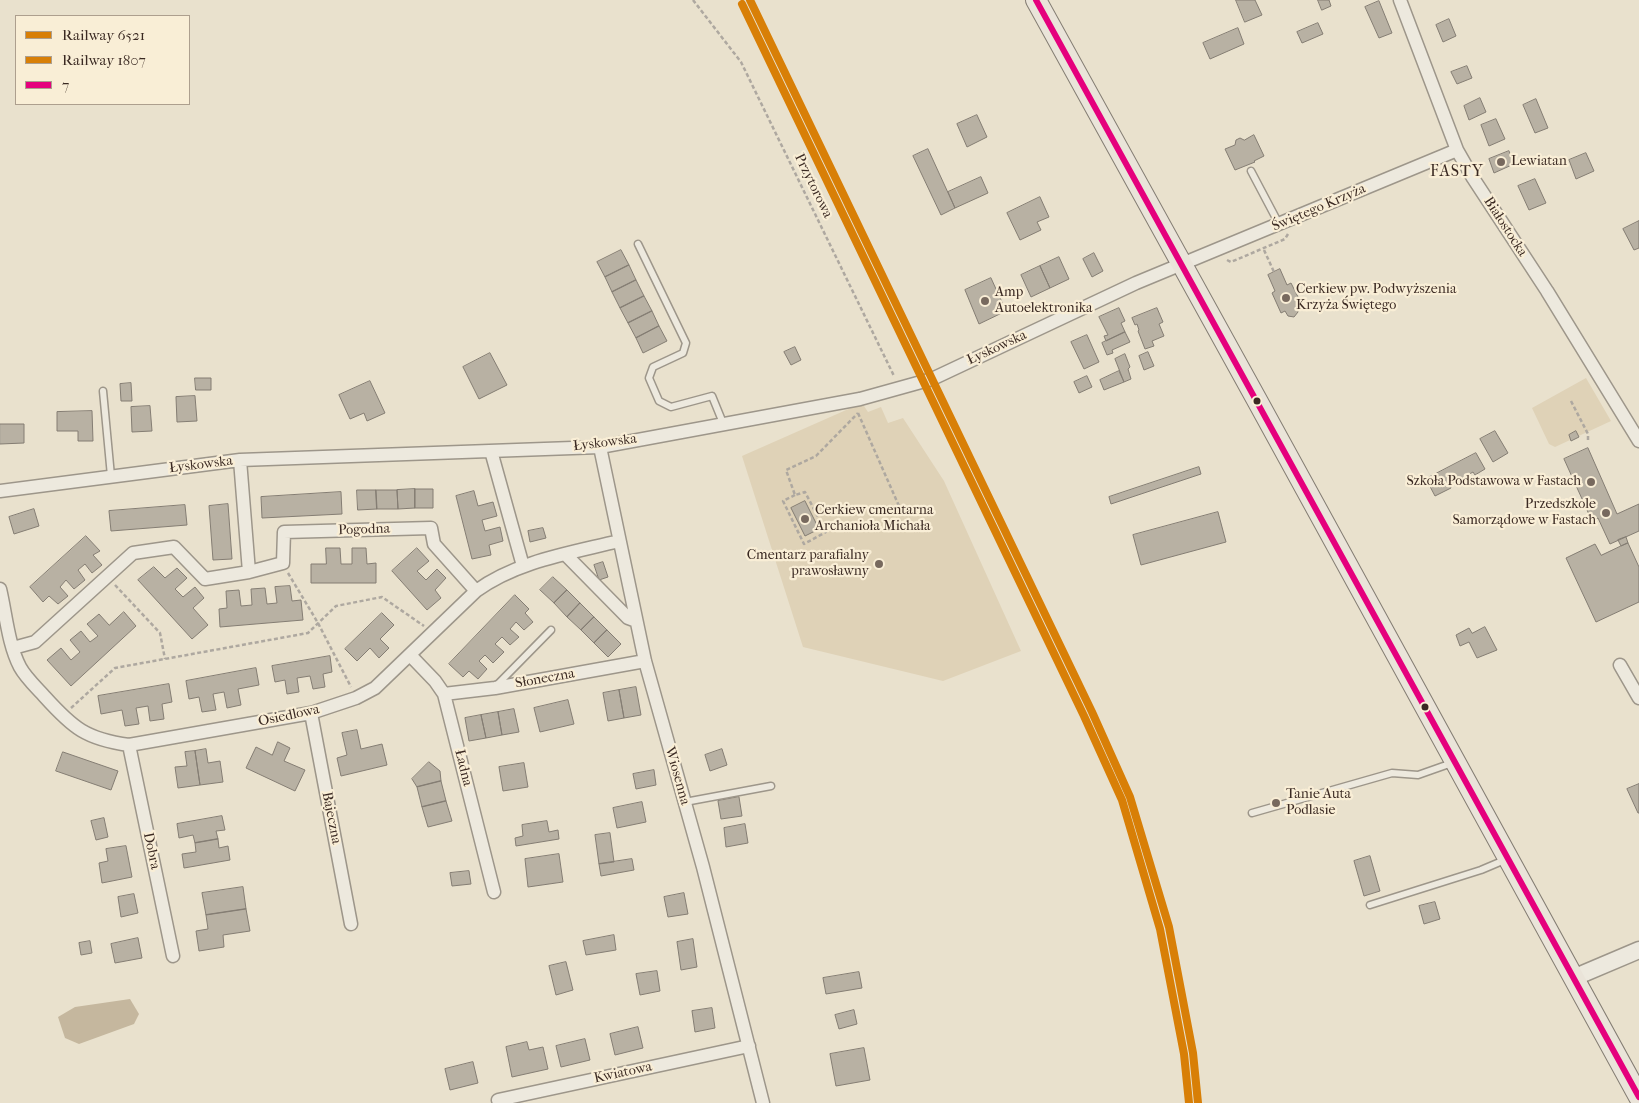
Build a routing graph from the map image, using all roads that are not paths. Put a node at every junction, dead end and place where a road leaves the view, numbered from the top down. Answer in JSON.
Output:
{"nodes":[{"id":1,"x":1036,"y":0,"type":"edge"},
{"id":2,"x":1400,"y":0,"type":"edge"},
{"id":3,"x":1457,"y":150,"type":"junction"},
{"id":4,"x":1251,"y":170,"type":"dead end"},
{"id":5,"x":1279,"y":224,"type":"junction"},
{"id":6,"x":638,"y":244,"type":"dead end"},
{"id":7,"x":1182,"y":265,"type":"junction"},
{"id":8,"x":103,"y":391,"type":"dead end"},
{"id":9,"x":723,"y":423,"type":"junction"},
{"id":10,"x":1639,"y":441,"type":"edge"},
{"id":11,"x":600,"y":447,"type":"junction"},
{"id":12,"x":491,"y":451,"type":"junction"},
{"id":13,"x":240,"y":460,"type":"junction"},
{"id":14,"x":111,"y":476,"type":"junction"},
{"id":15,"x":0,"y":491,"type":"edge"},
{"id":16,"x":619,"y":541,"type":"junction"},
{"id":17,"x":566,"y":555,"type":"junction"},
{"id":18,"x":523,"y":566,"type":"junction"},
{"id":19,"x":249,"y":572,"type":"junction"},
{"id":20,"x":0,"y":589,"type":"edge"},
{"id":21,"x":476,"y":591,"type":"junction"},
{"id":22,"x":636,"y":621,"type":"junction"},
{"id":23,"x":551,"y":630,"type":"dead end"},
{"id":24,"x":13,"y":648,"type":"junction"},
{"id":25,"x":410,"y":656,"type":"junction"},
{"id":26,"x":645,"y":661,"type":"junction"},
{"id":27,"x":1620,"y":665,"type":"dead end"},
{"id":28,"x":495,"y":688,"type":"junction"},
{"id":29,"x":444,"y":694,"type":"junction"},
{"id":30,"x":1639,"y":698,"type":"edge"},
{"id":31,"x":311,"y":713,"type":"junction"},
{"id":32,"x":129,"y":746,"type":"junction"},
{"id":33,"x":1455,"y":762,"type":"junction"},
{"id":34,"x":771,"y":786,"type":"dead end"},
{"id":35,"x":684,"y":802,"type":"junction"},
{"id":36,"x":1252,"y":813,"type":"dead end"},
{"id":37,"x":1508,"y":858,"type":"junction"},
{"id":38,"x":494,"y":892,"type":"dead end"},
{"id":39,"x":1370,"y":905,"type":"dead end"},
{"id":40,"x":351,"y":924,"type":"dead end"},
{"id":41,"x":1639,"y":950,"type":"edge"},
{"id":42,"x":173,"y":956,"type":"dead end"},
{"id":43,"x":1574,"y":978,"type":"junction"},
{"id":44,"x":749,"y":1046,"type":"junction"},
{"id":45,"x":1639,"y":1097,"type":"edge"},
{"id":46,"x":498,"y":1100,"type":"dead end"},
{"id":47,"x":763,"y":1103,"type":"edge"}],
"edges":[{"from":1,"to":7,"type":"main road"},
{"from":2,"to":3,"type":"street","name":"Białostocka"},
{"from":3,"to":5,"type":"street","name":"Świętego Krzyża"},
{"from":3,"to":10,"type":"street","name":"Białostocka"},
{"from":4,"to":5,"type":"lane"},
{"from":5,"to":7,"type":"street","name":"Świętego Krzyża"},
{"from":6,"to":9,"type":"lane"},
{"from":7,"to":9,"type":"street","name":"Łyskowska"},
{"from":7,"to":33,"type":"main road"},
{"from":8,"to":14,"type":"lane"},
{"from":9,"to":11,"type":"street","name":"Łyskowska"},
{"from":11,"to":12,"type":"street","name":"Łyskowska"},
{"from":11,"to":16,"type":"street","name":"Wiosenna"},
{"from":12,"to":13,"type":"street","name":"Łyskowska"},
{"from":12,"to":18,"type":"street"},
{"from":13,"to":14,"type":"street","name":"Łyskowska"},
{"from":13,"to":19,"type":"street"},
{"from":14,"to":15,"type":"street","name":"Łyskowska"},
{"from":16,"to":17,"type":"street","name":"Osiedlowa"},
{"from":16,"to":22,"type":"street","name":"Wiosenna"},
{"from":17,"to":18,"type":"street","name":"Osiedlowa"},
{"from":17,"to":22,"type":"street"},
{"from":18,"to":21,"type":"street","name":"Osiedlowa"},
{"from":19,"to":21,"type":"street","name":"Pogodna"},
{"from":19,"to":24,"type":"street"},
{"from":20,"to":24,"type":"street","name":"Osiedlowa"},
{"from":21,"to":25,"type":"street","name":"Osiedlowa"},
{"from":22,"to":26,"type":"street","name":"Wiosenna"},
{"from":23,"to":28,"type":"lane"},
{"from":24,"to":32,"type":"street","name":"Osiedlowa"},
{"from":25,"to":29,"type":"street","name":"Ładna"},
{"from":25,"to":31,"type":"street","name":"Osiedlowa"},
{"from":26,"to":28,"type":"street","name":"Słoneczna"},
{"from":26,"to":35,"type":"street","name":"Wiosenna"},
{"from":27,"to":30,"type":"street"},
{"from":28,"to":29,"type":"street","name":"Słoneczna"},
{"from":29,"to":38,"type":"street","name":"Ładna"},
{"from":31,"to":32,"type":"street","name":"Osiedlowa"},
{"from":31,"to":40,"type":"street","name":"Bajeczna"},
{"from":32,"to":42,"type":"street","name":"Dobra"},
{"from":33,"to":36,"type":"lane"},
{"from":33,"to":37,"type":"main road"},
{"from":34,"to":35,"type":"lane"},
{"from":35,"to":44,"type":"street","name":"Wiosenna"},
{"from":37,"to":39,"type":"lane"},
{"from":37,"to":43,"type":"main road"},
{"from":41,"to":43,"type":"street"},
{"from":43,"to":45,"type":"main road"},
{"from":44,"to":46,"type":"street","name":"Kwiatowa"},
{"from":44,"to":47,"type":"street","name":"Wiosenna"}]}
